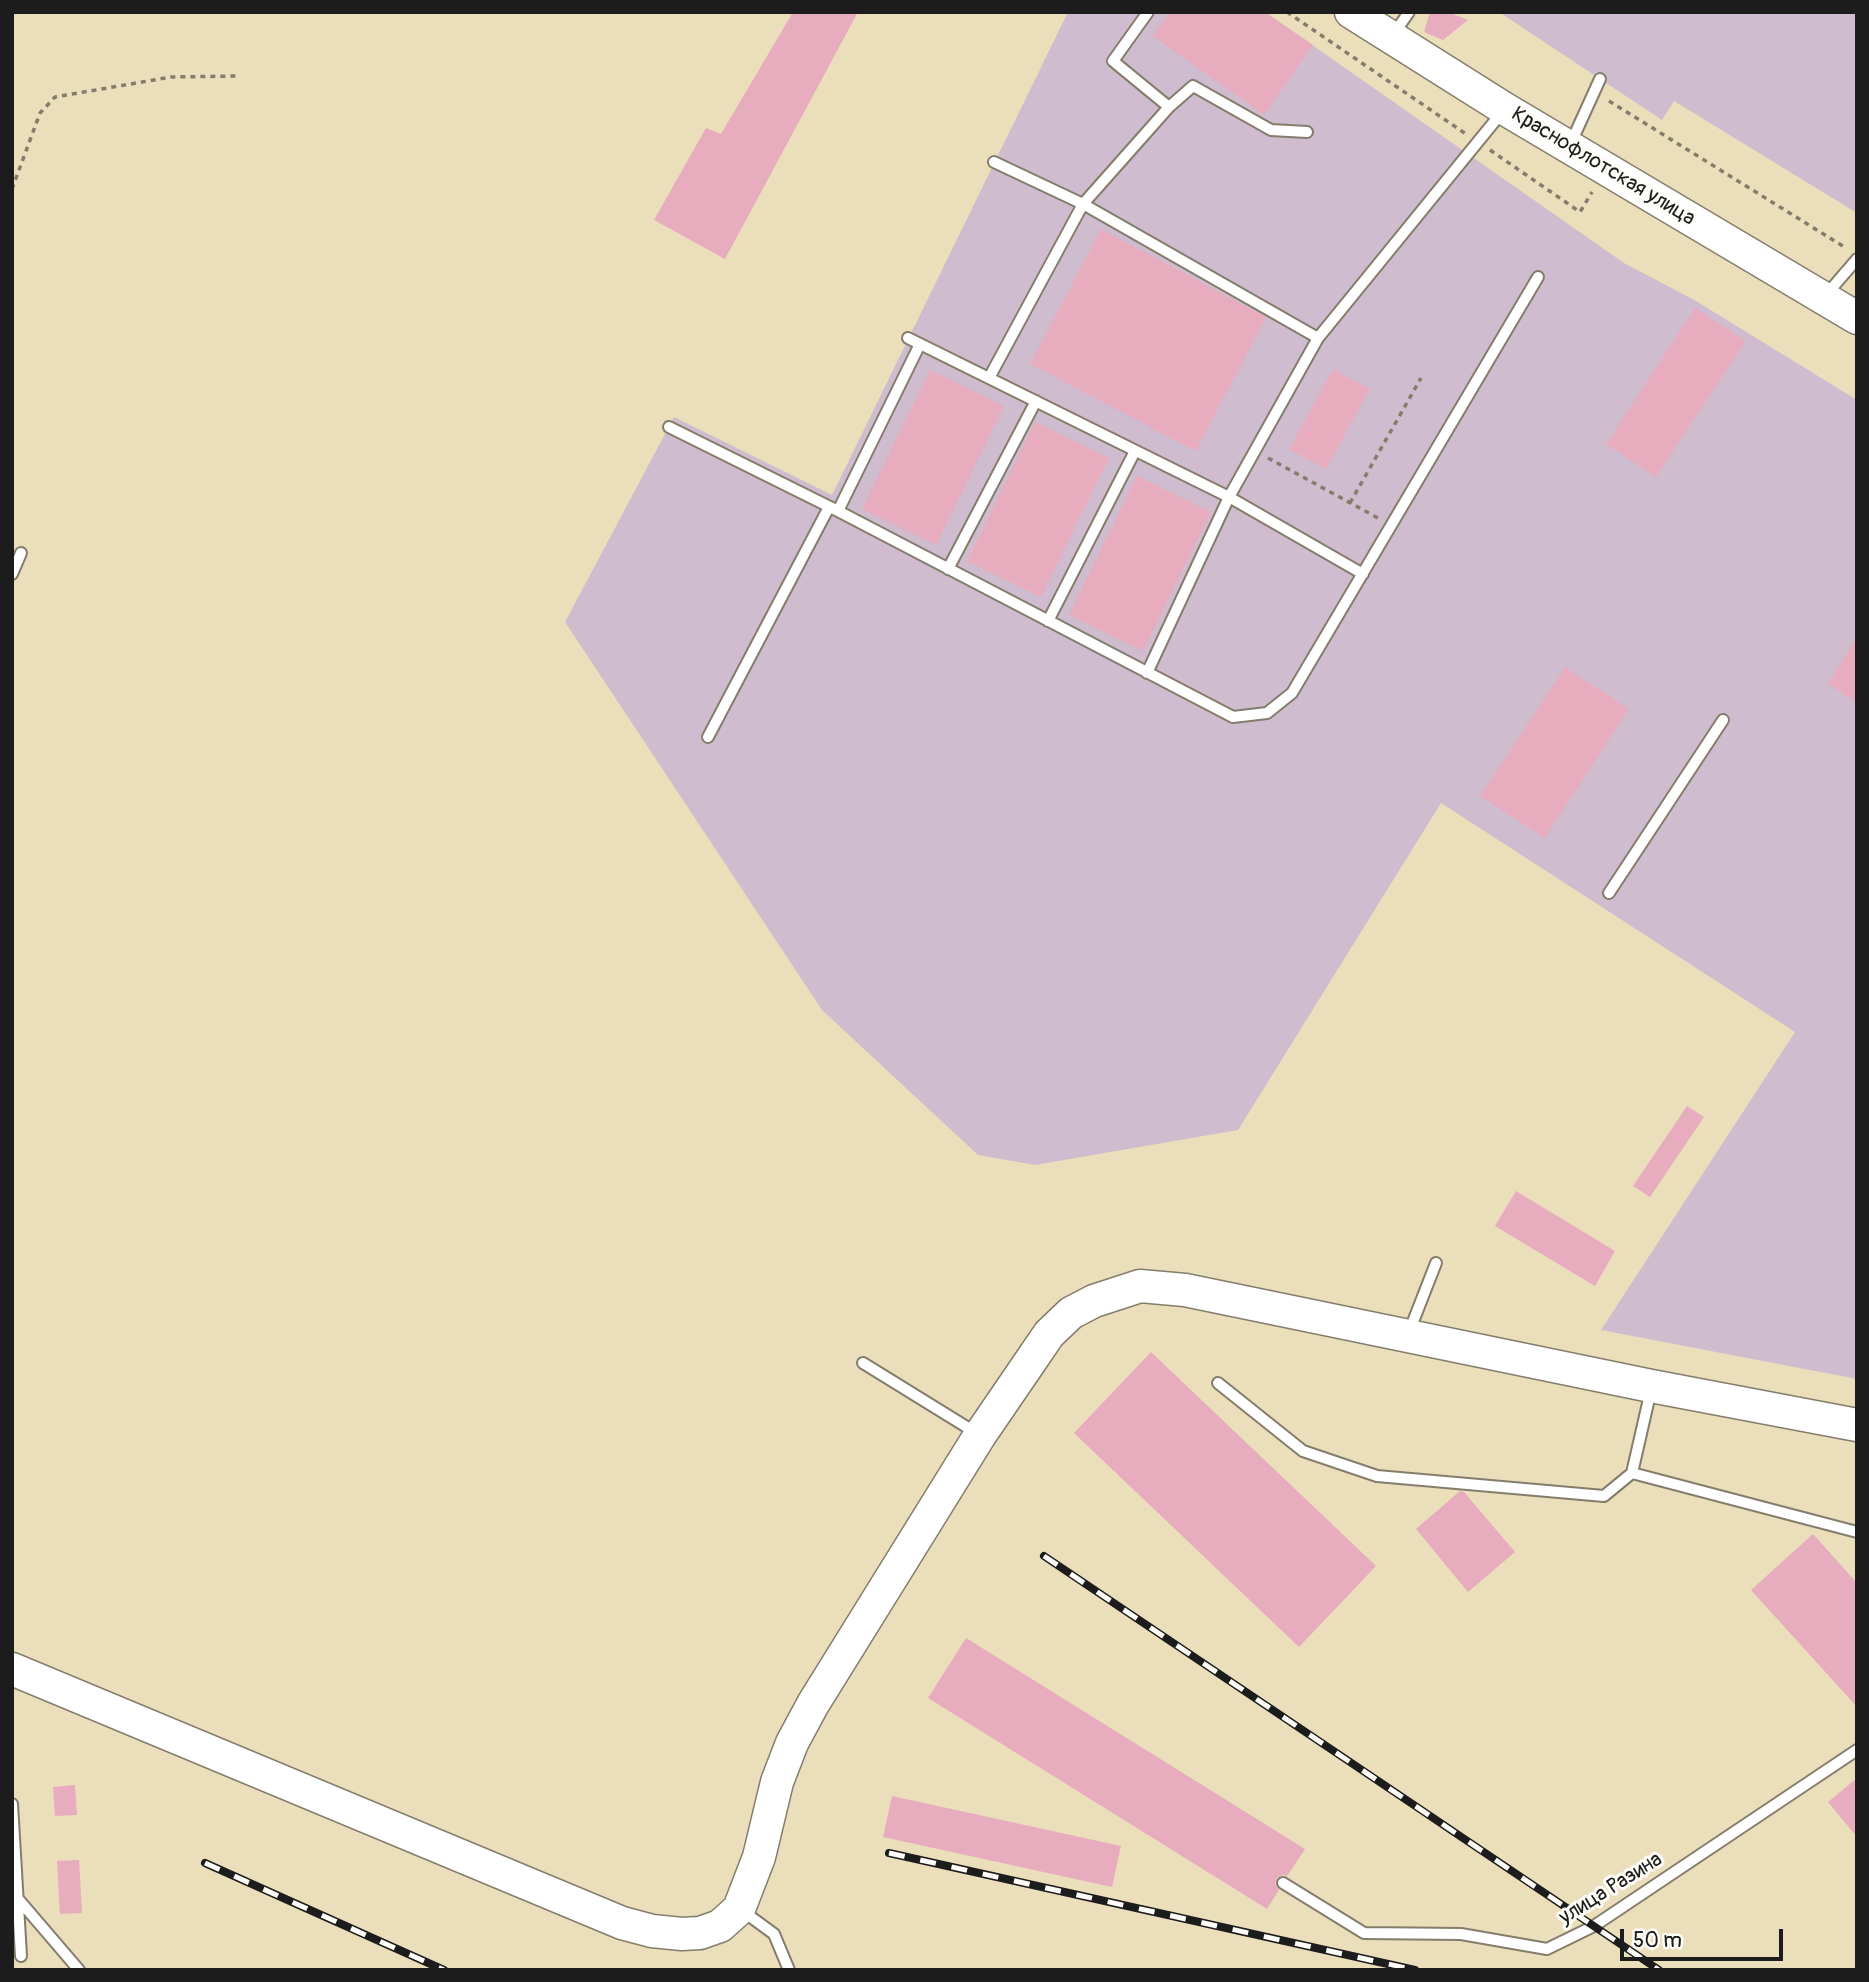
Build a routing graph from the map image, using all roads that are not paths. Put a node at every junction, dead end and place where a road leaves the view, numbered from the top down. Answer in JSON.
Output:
{"nodes":[{"id":1,"x":1148,"y":12,"type":"edge"},
{"id":2,"x":1351,"y":12,"type":"edge"},
{"id":3,"x":1409,"y":12,"type":"edge"},
{"id":4,"x":1391,"y":37,"type":"junction"},
{"id":5,"x":1600,"y":79,"type":"dead end"},
{"id":6,"x":1169,"y":107,"type":"junction"},
{"id":7,"x":1505,"y":109,"type":"junction"},
{"id":8,"x":1307,"y":132,"type":"dead end"},
{"id":9,"x":1569,"y":147,"type":"junction"},
{"id":10,"x":994,"y":162,"type":"dead end"},
{"id":11,"x":1083,"y":204,"type":"junction"},
{"id":12,"x":1857,"y":257,"type":"edge"},
{"id":13,"x":1538,"y":277,"type":"dead end"},
{"id":14,"x":1824,"y":297,"type":"junction"},
{"id":15,"x":1857,"y":318,"type":"edge"},
{"id":16,"x":908,"y":338,"type":"dead end"},
{"id":17,"x":1318,"y":338,"type":"junction"},
{"id":18,"x":920,"y":344,"type":"junction"},
{"id":19,"x":989,"y":378,"type":"junction"},
{"id":20,"x":1036,"y":401,"type":"junction"},
{"id":21,"x":669,"y":427,"type":"dead end"},
{"id":22,"x":1135,"y":451,"type":"junction"},
{"id":23,"x":1229,"y":497,"type":"junction"},
{"id":24,"x":834,"y":509,"type":"junction"},
{"id":25,"x":21,"y":553,"type":"dead end"},
{"id":26,"x":948,"y":569,"type":"junction"},
{"id":27,"x":12,"y":574,"type":"edge"},
{"id":28,"x":1363,"y":574,"type":"junction"},
{"id":29,"x":1048,"y":621,"type":"junction"},
{"id":30,"x":1147,"y":673,"type":"junction"},
{"id":31,"x":1723,"y":720,"type":"dead end"},
{"id":32,"x":708,"y":737,"type":"dead end"},
{"id":33,"x":1609,"y":893,"type":"dead end"},
{"id":34,"x":1436,"y":1263,"type":"dead end"},
{"id":35,"x":1408,"y":1336,"type":"junction"},
{"id":36,"x":863,"y":1363,"type":"dead end"},
{"id":37,"x":1218,"y":1383,"type":"dead end"},
{"id":38,"x":1651,"y":1387,"type":"junction"},
{"id":39,"x":1857,"y":1425,"type":"edge"},
{"id":40,"x":981,"y":1436,"type":"junction"},
{"id":41,"x":1632,"y":1473,"type":"junction"},
{"id":42,"x":1857,"y":1532,"type":"edge"},
{"id":43,"x":12,"y":1669,"type":"edge"},
{"id":44,"x":1857,"y":1750,"type":"edge"},
{"id":45,"x":12,"y":1804,"type":"edge"},
{"id":46,"x":1283,"y":1883,"type":"dead end"},
{"id":47,"x":19,"y":1900,"type":"junction"},
{"id":48,"x":739,"y":1909,"type":"junction"},
{"id":49,"x":21,"y":1956,"type":"dead end"},
{"id":50,"x":79,"y":1970,"type":"edge"},
{"id":51,"x":789,"y":1970,"type":"edge"}],
"edges":[{"from":1,"to":6,"type":"lane"},
{"from":2,"to":4,"type":"street","name":"Краснофлотская улица"},
{"from":3,"to":4,"type":"lane"},
{"from":4,"to":7,"type":"street","name":"Краснофлотская улица"},
{"from":5,"to":9,"type":"lane"},
{"from":6,"to":8,"type":"lane"},
{"from":6,"to":11,"type":"lane"},
{"from":7,"to":9,"type":"street","name":"Краснофлотская улица"},
{"from":7,"to":17,"type":"lane"},
{"from":9,"to":14,"type":"street","name":"Краснофлотская улица"},
{"from":10,"to":11,"type":"lane"},
{"from":11,"to":17,"type":"lane"},
{"from":11,"to":19,"type":"lane"},
{"from":12,"to":14,"type":"lane"},
{"from":13,"to":28,"type":"lane"},
{"from":14,"to":15,"type":"street","name":"Краснофлотская улица"},
{"from":16,"to":18,"type":"lane"},
{"from":17,"to":23,"type":"lane"},
{"from":18,"to":19,"type":"lane"},
{"from":18,"to":24,"type":"lane"},
{"from":19,"to":20,"type":"lane"},
{"from":20,"to":22,"type":"lane"},
{"from":20,"to":26,"type":"lane"},
{"from":21,"to":24,"type":"lane"},
{"from":22,"to":23,"type":"lane"},
{"from":22,"to":29,"type":"lane"},
{"from":23,"to":28,"type":"lane"},
{"from":23,"to":30,"type":"lane"},
{"from":24,"to":26,"type":"lane"},
{"from":24,"to":32,"type":"lane"},
{"from":25,"to":27,"type":"lane"},
{"from":26,"to":29,"type":"lane"},
{"from":28,"to":30,"type":"lane"},
{"from":29,"to":30,"type":"lane"},
{"from":31,"to":33,"type":"lane"},
{"from":34,"to":35,"type":"lane"},
{"from":35,"to":38,"type":"street"},
{"from":35,"to":40,"type":"street"},
{"from":36,"to":40,"type":"lane"},
{"from":37,"to":41,"type":"lane"},
{"from":38,"to":39,"type":"street"},
{"from":38,"to":41,"type":"lane"},
{"from":40,"to":48,"type":"street"},
{"from":41,"to":42,"type":"lane"},
{"from":43,"to":48,"type":"street"},
{"from":44,"to":46,"type":"lane","name":"улица Разина"},
{"from":45,"to":47,"type":"lane"},
{"from":47,"to":49,"type":"lane"},
{"from":47,"to":50,"type":"lane"},
{"from":48,"to":51,"type":"lane"}]}
